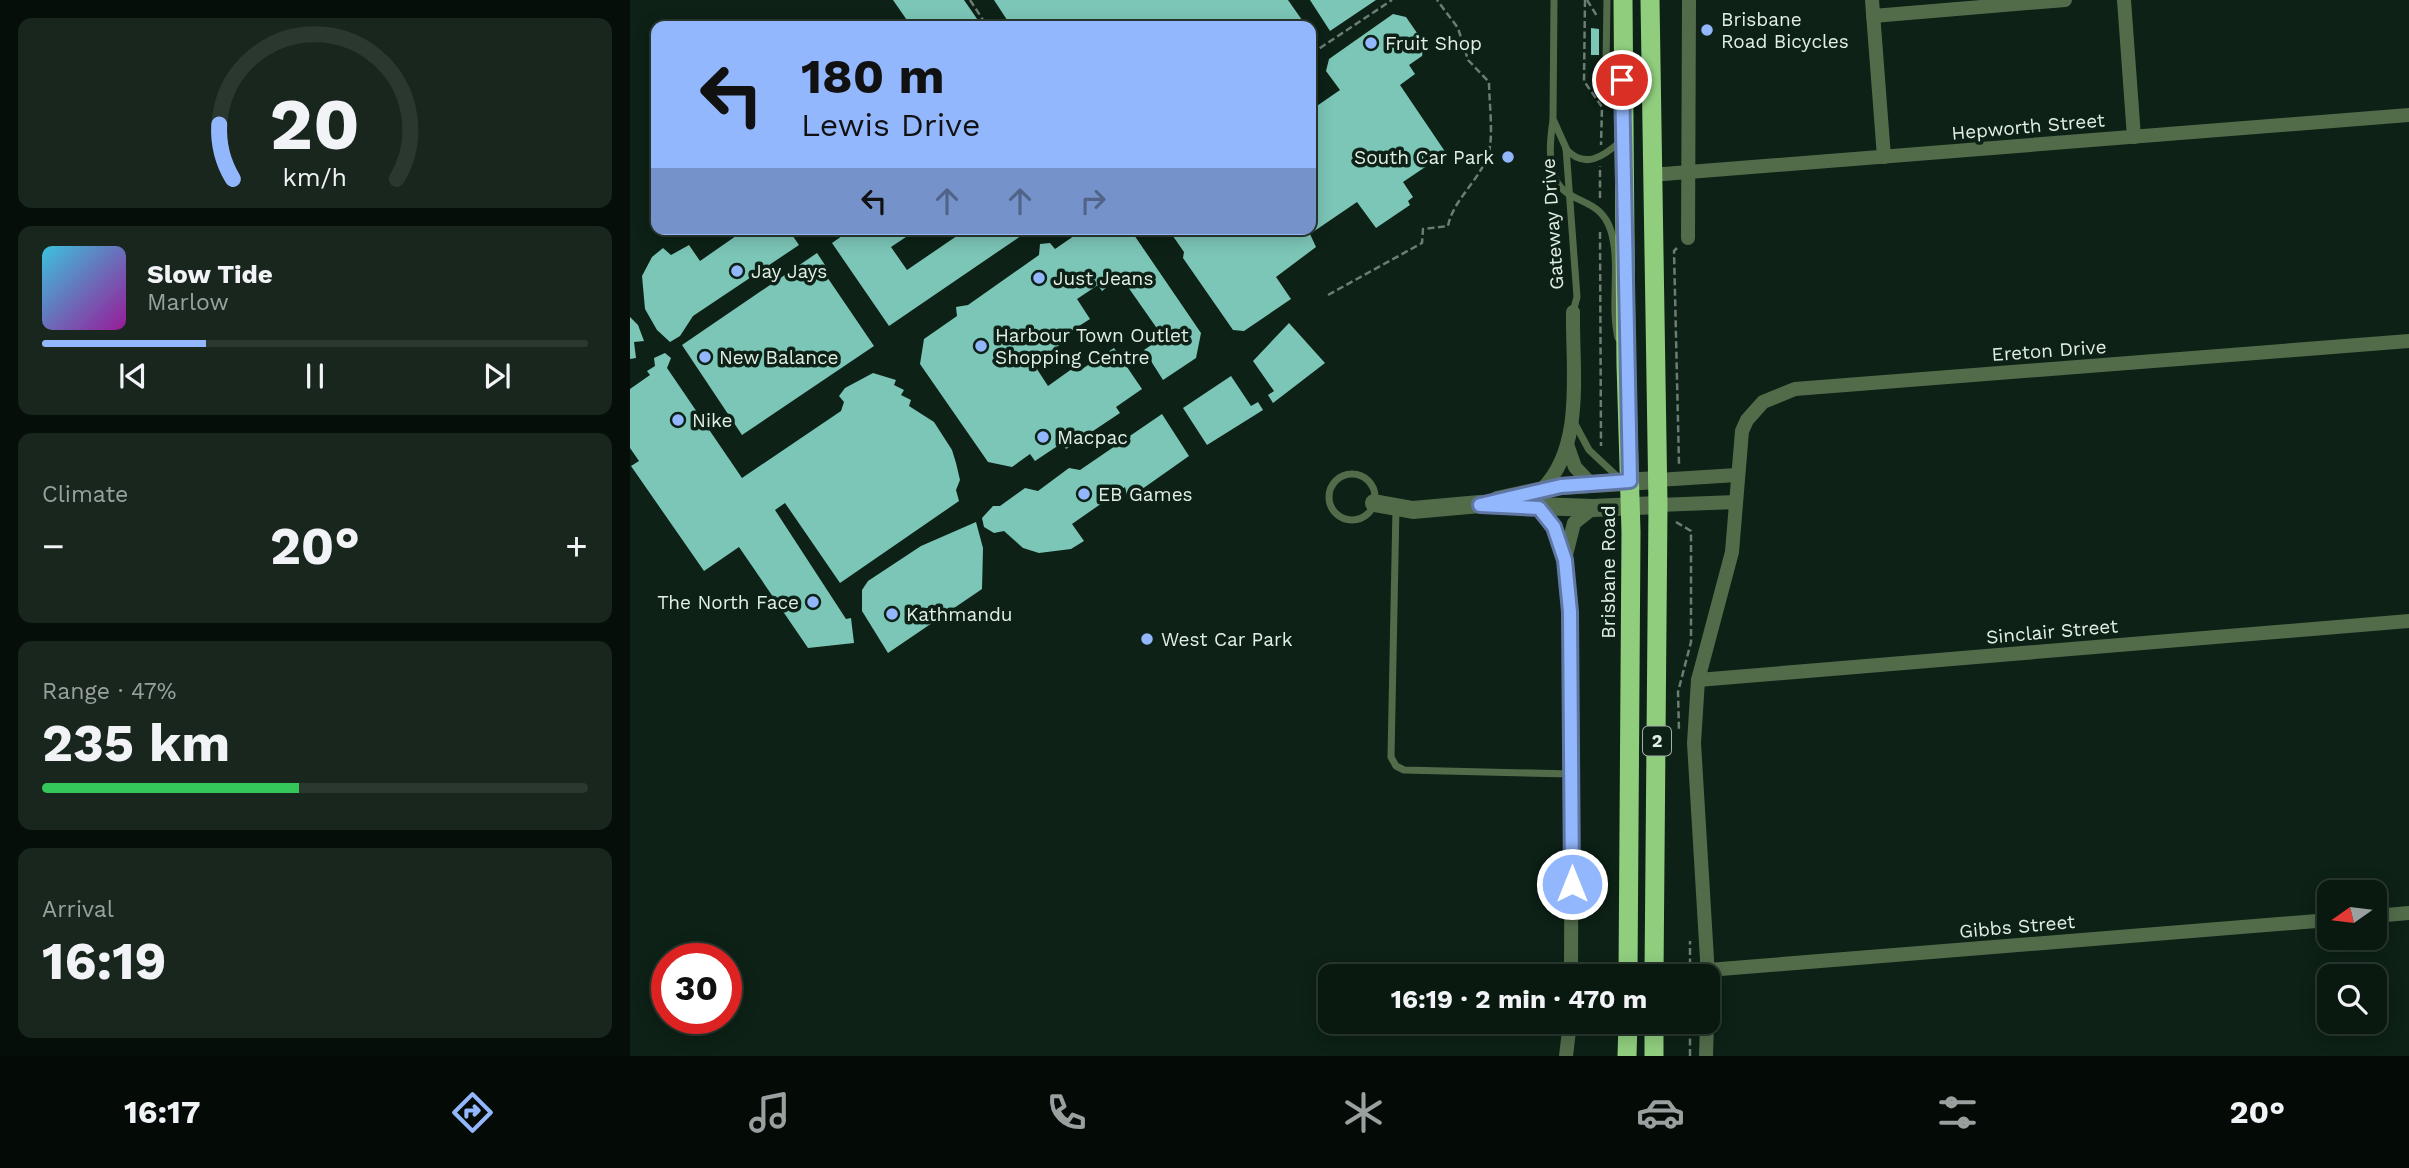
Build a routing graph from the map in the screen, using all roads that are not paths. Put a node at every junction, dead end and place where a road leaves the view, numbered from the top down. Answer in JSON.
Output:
{"nodes":[{"id":1,"x":1554,"y":0,"type":"edge"},
{"id":2,"x":1607,"y":0,"type":"edge"},
{"id":3,"x":1623,"y":0,"type":"edge"},
{"id":4,"x":1650,"y":0,"type":"edge"},
{"id":5,"x":1689,"y":0,"type":"edge"},
{"id":6,"x":1872,"y":0,"type":"edge"},
{"id":7,"x":2065,"y":0,"type":"edge"},
{"id":8,"x":2124,"y":0,"type":"edge"},
{"id":9,"x":1873,"y":16,"type":"junction"},
{"id":10,"x":1622,"y":107,"type":"junction"},
{"id":11,"x":2409,"y":115,"type":"edge"},
{"id":12,"x":1553,"y":119,"type":"junction"},
{"id":13,"x":2134,"y":137,"type":"junction"},
{"id":14,"x":1622,"y":140,"type":"junction"},
{"id":15,"x":1566,"y":148,"type":"junction"},
{"id":16,"x":1884,"y":157,"type":"junction"},
{"id":17,"x":1688,"y":172,"type":"junction"},
{"id":18,"x":1651,"y":175,"type":"junction"},
{"id":19,"x":1570,"y":198,"type":"junction"},
{"id":20,"x":1688,"y":238,"type":"road end"},
{"id":21,"x":1573,"y":312,"type":"joint"},
{"id":22,"x":2409,"y":341,"type":"edge"},
{"id":23,"x":1626,"y":365,"type":"junction"},
{"id":24,"x":1572,"y":406,"type":"junction"},
{"id":25,"x":1568,"y":447,"type":"junction"},
{"id":26,"x":1738,"y":470,"type":"junction"},
{"id":27,"x":1657,"y":480,"type":"junction"},
{"id":28,"x":1627,"y":482,"type":"junction"},
{"id":29,"x":1591,"y":484,"type":"junction"},
{"id":30,"x":1542,"y":489,"type":"junction"},
{"id":31,"x":1736,"y":502,"type":"junction"},
{"id":32,"x":1374,"y":503,"type":"junction"},
{"id":33,"x":1480,"y":505,"type":"junction"},
{"id":34,"x":1668,"y":505,"type":"junction"},
{"id":35,"x":1396,"y":507,"type":"junction"},
{"id":36,"x":1631,"y":507,"type":"junction"},
{"id":37,"x":1539,"y":508,"type":"junction"},
{"id":38,"x":1593,"y":508,"type":"junction"},
{"id":39,"x":1565,"y":560,"type":"junction"},
{"id":40,"x":2409,"y":621,"type":"edge"},
{"id":41,"x":1698,"y":680,"type":"junction"},
{"id":42,"x":1572,"y":775,"type":"junction"},
{"id":43,"x":2409,"y":913,"type":"edge"},
{"id":44,"x":2387,"y":915,"type":"edge"},
{"id":45,"x":2317,"y":921,"type":"edge"},
{"id":46,"x":1572,"y":964,"type":"edge"},
{"id":47,"x":1628,"y":964,"type":"edge"},
{"id":48,"x":1654,"y":964,"type":"edge"},
{"id":49,"x":1707,"y":964,"type":"edge"},
{"id":50,"x":1720,"y":972,"type":"edge"},
{"id":51,"x":1569,"y":1034,"type":"edge"},
{"id":52,"x":1628,"y":1034,"type":"edge"},
{"id":53,"x":1654,"y":1034,"type":"edge"},
{"id":54,"x":1707,"y":1034,"type":"edge"},
{"id":55,"x":1566,"y":1056,"type":"edge"},
{"id":56,"x":1627,"y":1056,"type":"edge"},
{"id":57,"x":1654,"y":1056,"type":"edge"},
{"id":58,"x":1706,"y":1056,"type":"edge"}],
"edges":[{"from":1,"to":12,"type":"lane","name":"Gateway Drive"},
{"from":2,"to":10,"type":"lane"},
{"from":3,"to":10,"type":"highway","name":"Brisbane Road","number":"2"},
{"from":4,"to":18,"type":"highway","number":"2"},
{"from":5,"to":17,"type":"street"},
{"from":6,"to":9,"type":"street"},
{"from":7,"to":9,"type":"street"},
{"from":8,"to":13,"type":"street"},
{"from":9,"to":16,"type":"street"},
{"from":10,"to":14,"type":"highway","name":"Brisbane Road","number":"2"},
{"from":11,"to":13,"type":"street","name":"Hepworth Street"},
{"from":12,"to":15,"type":"lane","name":"Gateway Drive"},
{"from":12,"to":19,"type":"lane"},
{"from":13,"to":16,"type":"street","name":"Hepworth Street"},
{"from":14,"to":15,"type":"lane"},
{"from":14,"to":23,"type":"highway","name":"Brisbane Road","number":"2"},
{"from":15,"to":19,"type":"lane","name":"Gateway Drive"},
{"from":16,"to":17,"type":"street","name":"Hepworth Street"},
{"from":17,"to":18,"type":"street","name":"Hepworth Street"},
{"from":17,"to":20,"type":"street"},
{"from":18,"to":27,"type":"highway","number":"2"},
{"from":19,"to":21,"type":"lane","name":"Gateway Drive"},
{"from":19,"to":23,"type":"lane"},
{"from":21,"to":24,"type":"street","name":"Gateway Drive"},
{"from":22,"to":26,"type":"street","name":"Ereton Drive"},
{"from":23,"to":28,"type":"highway","name":"Brisbane Road","number":"2"},
{"from":24,"to":25,"type":"street","name":"Gateway Drive"},
{"from":24,"to":28,"type":"lane"},
{"from":25,"to":29,"type":"street"},
{"from":25,"to":30,"type":"street","name":"Gateway Drive"},
{"from":26,"to":27,"type":"street"},
{"from":26,"to":31,"type":"street"},
{"from":27,"to":28,"type":"street"},
{"from":27,"to":34,"type":"highway","number":"2"},
{"from":28,"to":29,"type":"street"},
{"from":28,"to":36,"type":"highway","name":"Brisbane Road","number":"2"},
{"from":29,"to":30,"type":"street"},
{"from":30,"to":33,"type":"street"},
{"from":31,"to":34,"type":"street"},
{"from":31,"to":41,"type":"street"},
{"from":32,"to":32,"type":"lane"},
{"from":32,"to":35,"type":"street"},
{"from":33,"to":35,"type":"street"},
{"from":33,"to":37,"type":"street"},
{"from":34,"to":36,"type":"street"},
{"from":34,"to":48,"type":"highway","number":"2"},
{"from":35,"to":42,"type":"lane"},
{"from":36,"to":38,"type":"street"},
{"from":36,"to":47,"type":"highway","name":"Brisbane Road","number":"2"},
{"from":37,"to":38,"type":"street"},
{"from":37,"to":39,"type":"street"},
{"from":38,"to":39,"type":"street"},
{"from":39,"to":42,"type":"street"},
{"from":40,"to":41,"type":"street","name":"Sinclair Street"},
{"from":41,"to":49,"type":"street"},
{"from":42,"to":46,"type":"street"},
{"from":43,"to":44,"type":"street"},
{"from":45,"to":50,"type":"street","name":"Gibbs Street"},
{"from":51,"to":55,"type":"street"},
{"from":52,"to":56,"type":"highway"},
{"from":53,"to":57,"type":"highway"},
{"from":54,"to":58,"type":"street"}]}
